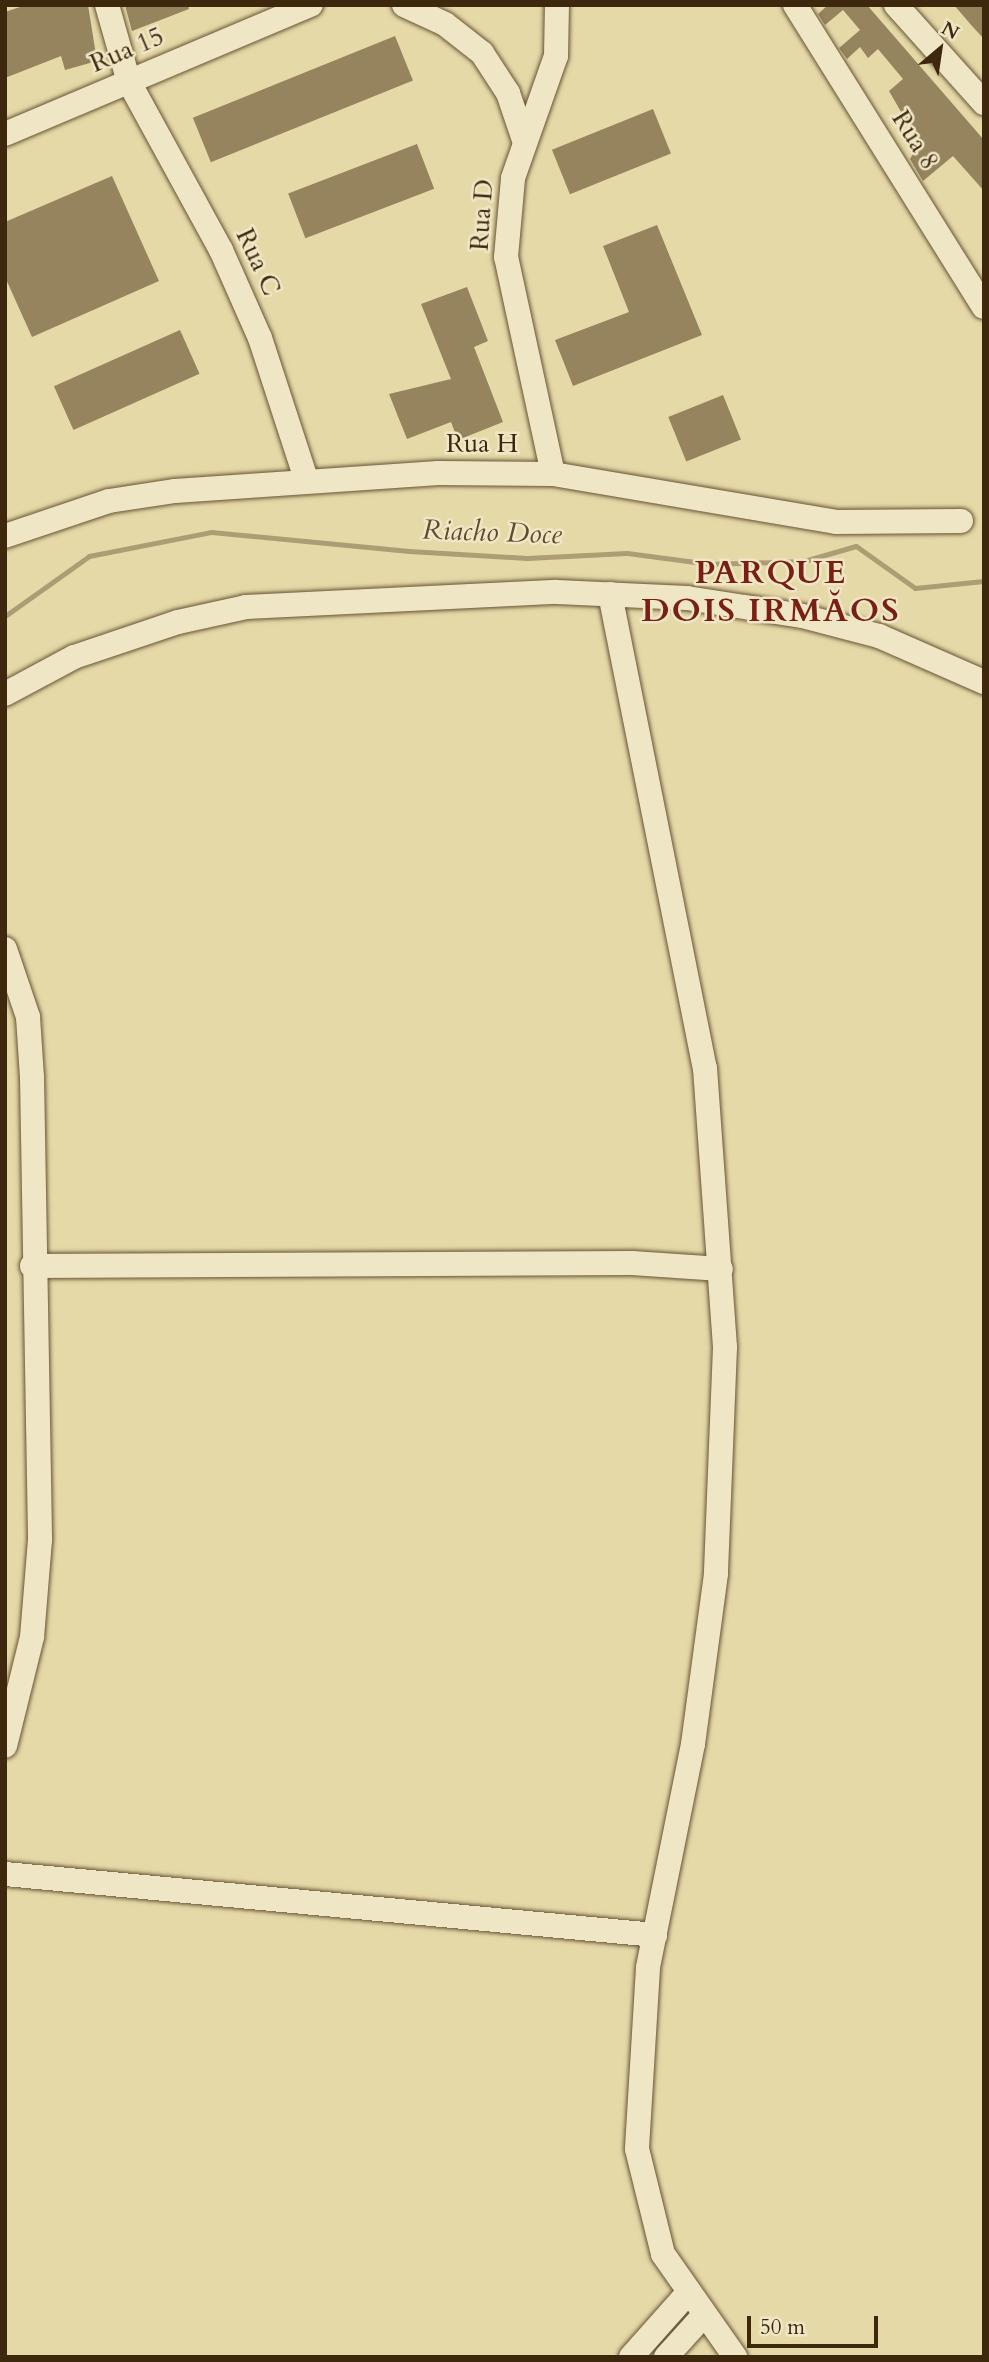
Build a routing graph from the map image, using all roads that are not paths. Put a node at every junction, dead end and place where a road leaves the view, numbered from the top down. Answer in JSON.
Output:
{"nodes":[{"id":1,"x":107,"y":5,"type":"edge"},
{"id":2,"x":404,"y":5,"type":"edge"},
{"id":3,"x":557,"y":5,"type":"edge"},
{"id":4,"x":795,"y":5,"type":"edge"},
{"id":5,"x":896,"y":5,"type":"edge"},
{"id":6,"x":298,"y":8,"type":"edge"},
{"id":7,"x":129,"y":82,"type":"junction"},
{"id":8,"x":984,"y":103,"type":"edge"},
{"id":9,"x":5,"y":134,"type":"edge"},
{"id":10,"x":523,"y":140,"type":"junction"},
{"id":11,"x":984,"y":307,"type":"edge"},
{"id":12,"x":553,"y":474,"type":"junction"},
{"id":13,"x":306,"y":479,"type":"junction"},
{"id":14,"x":961,"y":521,"type":"dead end"},
{"id":15,"x":5,"y":536,"type":"edge"},
{"id":16,"x":610,"y":594,"type":"junction"},
{"id":17,"x":984,"y":682,"type":"edge"},
{"id":18,"x":5,"y":694,"type":"edge"},
{"id":19,"x":5,"y":949,"type":"edge"},
{"id":20,"x":32,"y":1266,"type":"junction"},
{"id":21,"x":721,"y":1269,"type":"junction"},
{"id":22,"x":5,"y":1746,"type":"edge"},
{"id":23,"x":5,"y":1874,"type":"edge"},
{"id":24,"x":655,"y":1935,"type":"junction"},
{"id":25,"x":687,"y":2295,"type":"junction"},
{"id":26,"x":703,"y":2316,"type":"junction"},
{"id":27,"x":631,"y":2357,"type":"edge"},
{"id":28,"x":666,"y":2357,"type":"edge"},
{"id":29,"x":735,"y":2357,"type":"edge"}],
"edges":[{"from":1,"to":7,"type":"street","name":"Rua C"},
{"from":2,"to":10,"type":"street"},
{"from":3,"to":10,"type":"street","name":"Rua D"},
{"from":4,"to":11,"type":"street","name":"Rua 8"},
{"from":5,"to":8,"type":"street"},
{"from":6,"to":7,"type":"street","name":"Rua 15"},
{"from":7,"to":9,"type":"street","name":"Rua 15"},
{"from":7,"to":13,"type":"street","name":"Rua C"},
{"from":10,"to":12,"type":"street","name":"Rua D"},
{"from":12,"to":13,"type":"street","name":"Rua H"},
{"from":12,"to":14,"type":"street","name":"Rua H"},
{"from":13,"to":15,"type":"street","name":"Rua H"},
{"from":16,"to":17,"type":"street"},
{"from":16,"to":18,"type":"street"},
{"from":16,"to":21,"type":"street"},
{"from":19,"to":20,"type":"street"},
{"from":20,"to":21,"type":"street"},
{"from":20,"to":22,"type":"street"},
{"from":21,"to":24,"type":"street"},
{"from":23,"to":24,"type":"street"},
{"from":24,"to":25,"type":"street"},
{"from":25,"to":26,"type":"street"},
{"from":25,"to":27,"type":"street"},
{"from":26,"to":28,"type":"street"},
{"from":26,"to":29,"type":"street"}]}
